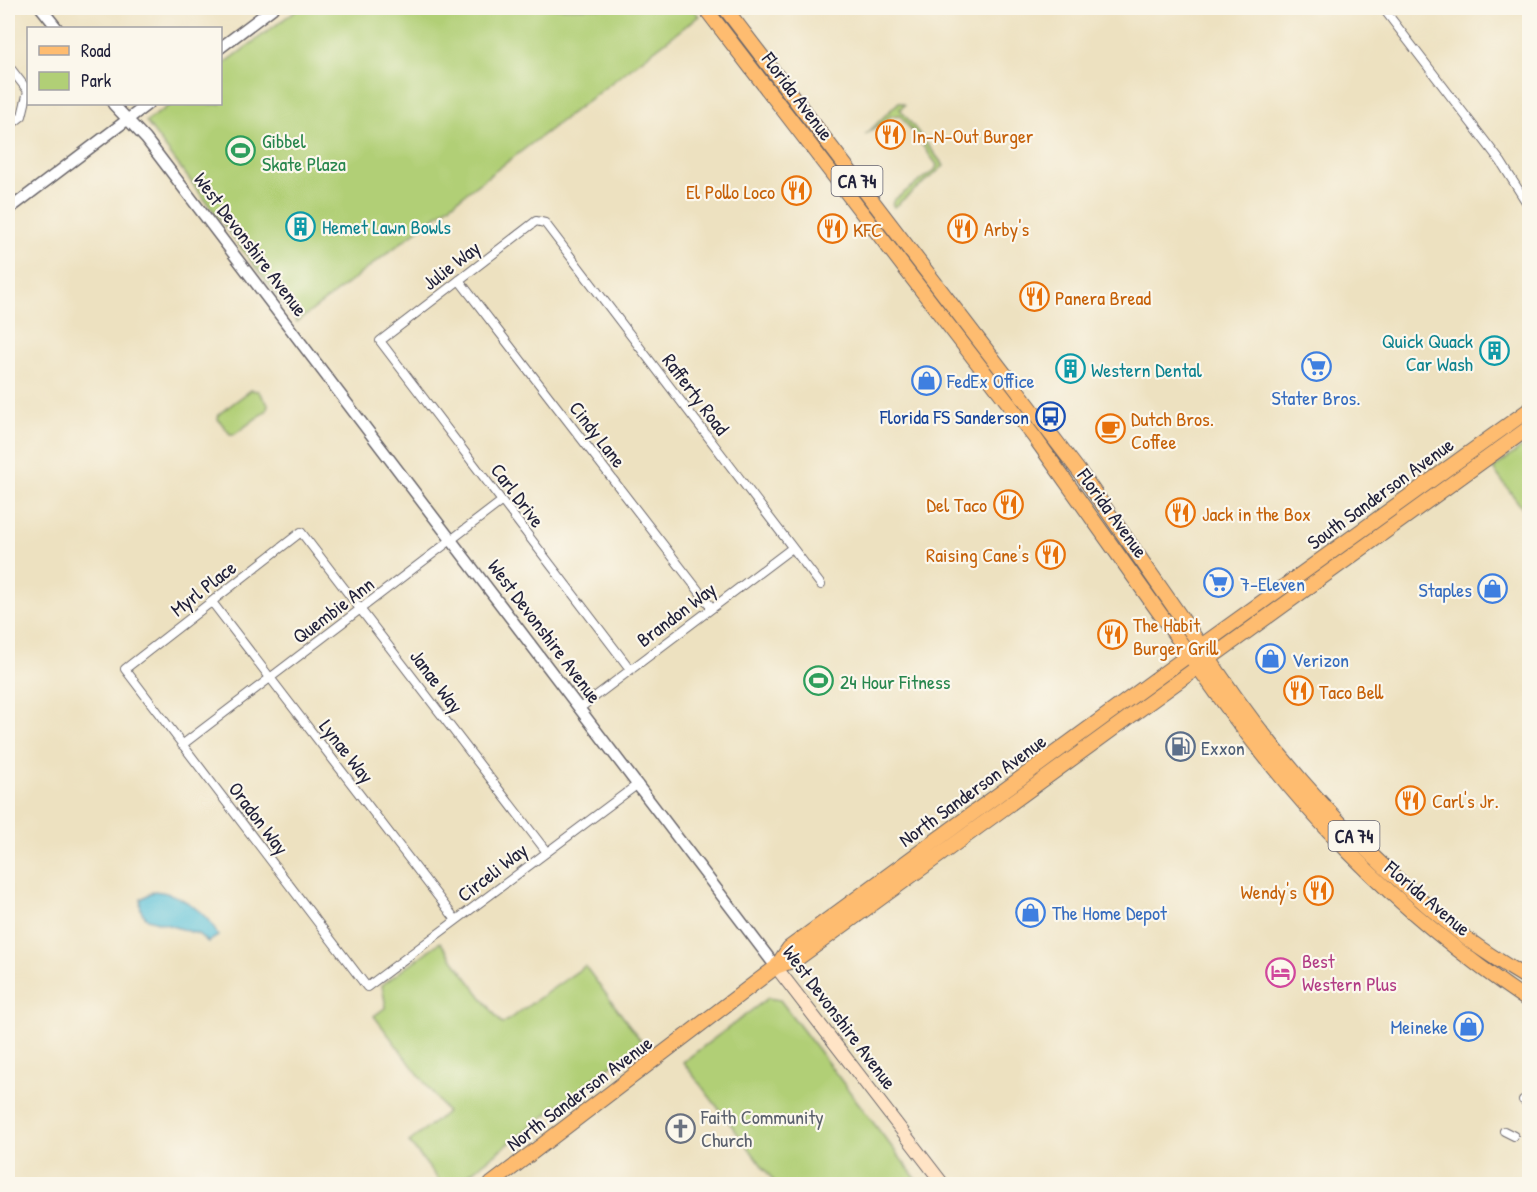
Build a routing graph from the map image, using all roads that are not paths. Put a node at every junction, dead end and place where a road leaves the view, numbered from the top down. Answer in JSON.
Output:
{"nodes":[{"id":1,"x":41,"y":8,"type":"edge"},
{"id":2,"x":273,"y":8,"type":"edge"},
{"id":3,"x":705,"y":8,"type":"edge"},
{"id":4,"x":724,"y":8,"type":"edge"},
{"id":5,"x":1383,"y":8,"type":"edge"},
{"id":6,"x":715,"y":21,"type":"junction"},
{"id":7,"x":56,"y":27,"type":"edge"},
{"id":8,"x":222,"y":46,"type":"edge"},
{"id":9,"x":761,"y":55,"type":"junction"},
{"id":10,"x":8,"y":65,"type":"edge"},
{"id":11,"x":767,"y":88,"type":"junction"},
{"id":12,"x":27,"y":90,"type":"edge"},
{"id":13,"x":27,"y":95,"type":"edge"},
{"id":14,"x":114,"y":105,"type":"edge"},
{"id":15,"x":147,"y":105,"type":"edge"},
{"id":16,"x":128,"y":119,"type":"junction"},
{"id":17,"x":8,"y":127,"type":"edge"},
{"id":18,"x":822,"y":135,"type":"junction"},
{"id":19,"x":1530,"y":208,"type":"edge"},
{"id":20,"x":8,"y":210,"type":"edge"},
{"id":21,"x":545,"y":223,"type":"joint"},
{"id":22,"x":459,"y":280,"type":"junction"},
{"id":23,"x":380,"y":341,"type":"joint"},
{"id":24,"x":1530,"y":409,"type":"edge"},
{"id":25,"x":1530,"y":427,"type":"edge"},
{"id":26,"x":1496,"y":434,"type":"junction"},
{"id":27,"x":1479,"y":463,"type":"junction"},
{"id":28,"x":1453,"y":465,"type":"junction"},
{"id":29,"x":502,"y":501,"type":"junction"},
{"id":30,"x":1369,"y":525,"type":"junction"},
{"id":31,"x":1387,"y":530,"type":"junction"},
{"id":32,"x":301,"y":532,"type":"joint"},
{"id":33,"x":451,"y":540,"type":"junction"},
{"id":34,"x":792,"y":548,"type":"junction"},
{"id":35,"x":1314,"y":583,"type":"junction"},
{"id":36,"x":821,"y":585,"type":"dead end"},
{"id":37,"x":212,"y":602,"type":"junction"},
{"id":38,"x":712,"y":608,"type":"junction"},
{"id":39,"x":362,"y":609,"type":"junction"},
{"id":40,"x":1195,"y":650,"type":"junction"},
{"id":41,"x":1204,"y":663,"type":"junction"},
{"id":42,"x":124,"y":669,"type":"joint"},
{"id":43,"x":630,"y":669,"type":"junction"},
{"id":44,"x":270,"y":679,"type":"junction"},
{"id":45,"x":580,"y":708,"type":"junction"},
{"id":46,"x":1091,"y":726,"type":"junction"},
{"id":47,"x":1074,"y":739,"type":"junction"},
{"id":48,"x":182,"y":745,"type":"junction"},
{"id":49,"x":1057,"y":771,"type":"junction"},
{"id":50,"x":1046,"y":780,"type":"junction"},
{"id":51,"x":638,"y":784,"type":"junction"},
{"id":52,"x":546,"y":851,"type":"junction"},
{"id":53,"x":1375,"y":880,"type":"junction"},
{"id":54,"x":456,"y":920,"type":"junction"},
{"id":55,"x":1485,"y":951,"type":"junction"},
{"id":56,"x":776,"y":967,"type":"junction"},
{"id":57,"x":1530,"y":980,"type":"edge"},
{"id":58,"x":367,"y":987,"type":"joint"},
{"id":59,"x":1530,"y":1002,"type":"edge"},
{"id":60,"x":1504,"y":1131,"type":"dead end"},
{"id":61,"x":1514,"y":1136,"type":"dead end"},
{"id":62,"x":498,"y":1182,"type":"edge"},
{"id":63,"x":943,"y":1185,"type":"edge"}],
"edges":[{"from":1,"to":7,"type":"street"},
{"from":2,"to":8,"type":"street"},
{"from":3,"to":6,"type":"main road","name":"Florida Avenue"},
{"from":4,"to":9,"type":"main road","name":"Florida Avenue","number":"CA 74"},
{"from":5,"to":19,"type":"street"},
{"from":6,"to":9,"type":"main road"},
{"from":6,"to":11,"type":"main road","name":"Florida Avenue"},
{"from":9,"to":18,"type":"main road","name":"Florida Avenue","number":"CA 74"},
{"from":10,"to":12,"type":"street"},
{"from":11,"to":18,"type":"main road"},
{"from":11,"to":40,"type":"main road","name":"Florida Avenue"},
{"from":13,"to":17,"type":"street"},
{"from":14,"to":16,"type":"street","name":"West Devonshire Avenue"},
{"from":15,"to":16,"type":"street"},
{"from":16,"to":20,"type":"street"},
{"from":16,"to":33,"type":"street","name":"West Devonshire Avenue"},
{"from":18,"to":40,"type":"main road","name":"Florida Avenue","number":"CA 74"},
{"from":21,"to":22,"type":"street","name":"Julie Way"},
{"from":21,"to":34,"type":"street","name":"Rafferty Road"},
{"from":22,"to":23,"type":"street","name":"Julie Way"},
{"from":22,"to":38,"type":"street","name":"Cindy Lane"},
{"from":23,"to":29,"type":"street","name":"Carl Drive"},
{"from":24,"to":26,"type":"main road","name":"South Sanderson Avenue"},
{"from":25,"to":27,"type":"main road","name":"South Sanderson Avenue"},
{"from":26,"to":27,"type":"main road"},
{"from":26,"to":28,"type":"main road","name":"South Sanderson Avenue"},
{"from":27,"to":31,"type":"main road","name":"South Sanderson Avenue"},
{"from":28,"to":30,"type":"main road","name":"South Sanderson Avenue"},
{"from":28,"to":31,"type":"main road"},
{"from":29,"to":33,"type":"street","name":"Quembie Ann"},
{"from":29,"to":43,"type":"street","name":"Carl Drive"},
{"from":30,"to":35,"type":"main road"},
{"from":30,"to":40,"type":"main road","name":"South Sanderson Avenue"},
{"from":31,"to":35,"type":"main road","name":"South Sanderson Avenue"},
{"from":32,"to":37,"type":"street","name":"Myrl Place"},
{"from":32,"to":39,"type":"street","name":"Janae Way"},
{"from":33,"to":39,"type":"street","name":"Quembie Ann"},
{"from":33,"to":45,"type":"street","name":"West Devonshire Avenue"},
{"from":34,"to":36,"type":"street","name":"Rafferty Road"},
{"from":34,"to":38,"type":"street","name":"Brandon Way"},
{"from":35,"to":41,"type":"main road","name":"South Sanderson Avenue"},
{"from":37,"to":42,"type":"street","name":"Myrl Place"},
{"from":37,"to":44,"type":"street","name":"Lynae Way"},
{"from":38,"to":43,"type":"street","name":"Brandon Way"},
{"from":39,"to":44,"type":"street","name":"Quembie Ann"},
{"from":39,"to":52,"type":"street","name":"Janae Way"},
{"from":40,"to":41,"type":"main road","name":"Florida Avenue"},
{"from":40,"to":46,"type":"main road","name":"North Sanderson Avenue"},
{"from":41,"to":49,"type":"main road","name":"North Sanderson Avenue"},
{"from":41,"to":53,"type":"main road","name":"Florida Avenue"},
{"from":41,"to":55,"type":"main road","name":"Florida Avenue","number":"CA 74"},
{"from":42,"to":48,"type":"street","name":"Oradon Way"},
{"from":43,"to":45,"type":"street","name":"Brandon Way"},
{"from":44,"to":48,"type":"street","name":"Quembie Ann"},
{"from":44,"to":54,"type":"street","name":"Lynae Way"},
{"from":45,"to":51,"type":"street","name":"West Devonshire Avenue"},
{"from":46,"to":47,"type":"main road","name":"North Sanderson Avenue"},
{"from":46,"to":49,"type":"main road"},
{"from":47,"to":50,"type":"main road"},
{"from":47,"to":56,"type":"main road","name":"North Sanderson Avenue"},
{"from":48,"to":58,"type":"street","name":"Oradon Way"},
{"from":49,"to":50,"type":"main road","name":"North Sanderson Avenue"},
{"from":50,"to":56,"type":"main road","name":"North Sanderson Avenue"},
{"from":51,"to":52,"type":"street","name":"Circeli Way"},
{"from":51,"to":56,"type":"street","name":"West Devonshire Avenue"},
{"from":52,"to":54,"type":"street","name":"Circeli Way"},
{"from":53,"to":55,"type":"main road"},
{"from":53,"to":59,"type":"main road","name":"Florida Avenue"},
{"from":54,"to":58,"type":"street","name":"Circeli Way"},
{"from":55,"to":57,"type":"main road","name":"Florida Avenue","number":"CA 74"},
{"from":56,"to":62,"type":"main road","name":"North Sanderson Avenue"},
{"from":56,"to":63,"type":"main road","name":"West Devonshire Avenue"},
{"from":60,"to":61,"type":"street"}]}
